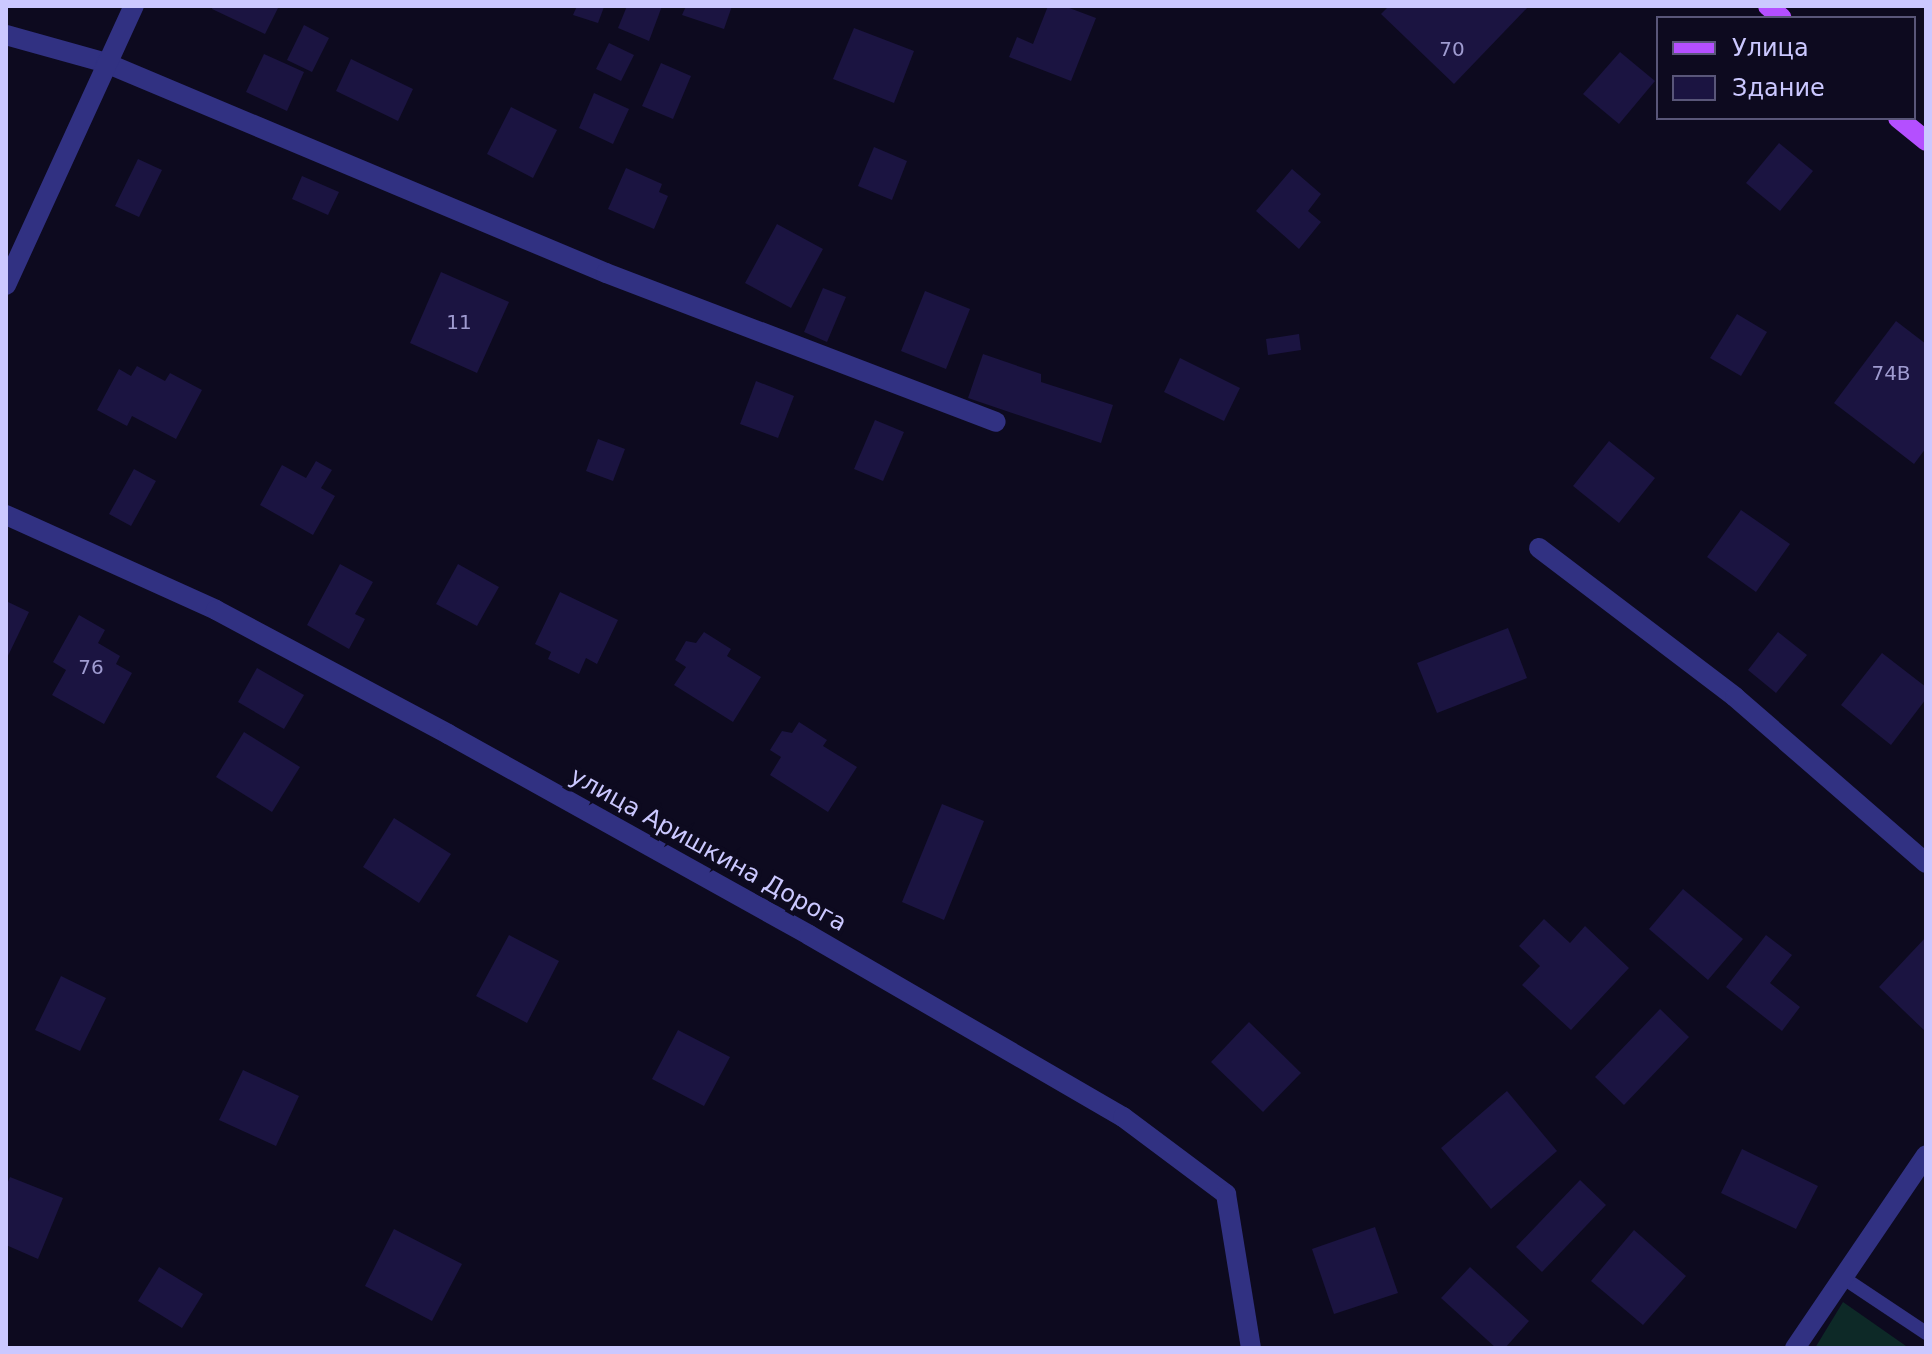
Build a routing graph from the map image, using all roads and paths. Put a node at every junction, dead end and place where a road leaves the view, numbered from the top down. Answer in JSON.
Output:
{"nodes":[{"id":1,"x":134,"y":6,"type":"edge"},
{"id":2,"x":6,"y":35,"type":"edge"},
{"id":3,"x":106,"y":63,"type":"junction"},
{"id":4,"x":1900,"y":120,"type":"edge"},
{"id":5,"x":1926,"y":141,"type":"edge"},
{"id":6,"x":6,"y":285,"type":"edge"},
{"id":7,"x":996,"y":422,"type":"dead end"},
{"id":8,"x":6,"y":515,"type":"edge"},
{"id":9,"x":1539,"y":548,"type":"dead end"},
{"id":10,"x":1926,"y":863,"type":"edge"},
{"id":11,"x":1926,"y":1155,"type":"edge"},
{"id":12,"x":1842,"y":1277,"type":"junction"},
{"id":13,"x":1926,"y":1333,"type":"edge"},
{"id":14,"x":1251,"y":1348,"type":"edge"},
{"id":15,"x":1795,"y":1348,"type":"edge"}],
"edges":[{"from":1,"to":3,"type":"street"},
{"from":2,"to":3,"type":"street"},
{"from":3,"to":6,"type":"street"},
{"from":3,"to":7,"type":"street"},
{"from":4,"to":5,"type":"main road"},
{"from":8,"to":14,"type":"street","name":"улица Аришкина Дорога"},
{"from":9,"to":10,"type":"street"},
{"from":11,"to":12,"type":"street"},
{"from":12,"to":13,"type":"lane"},
{"from":12,"to":15,"type":"street"}]}
